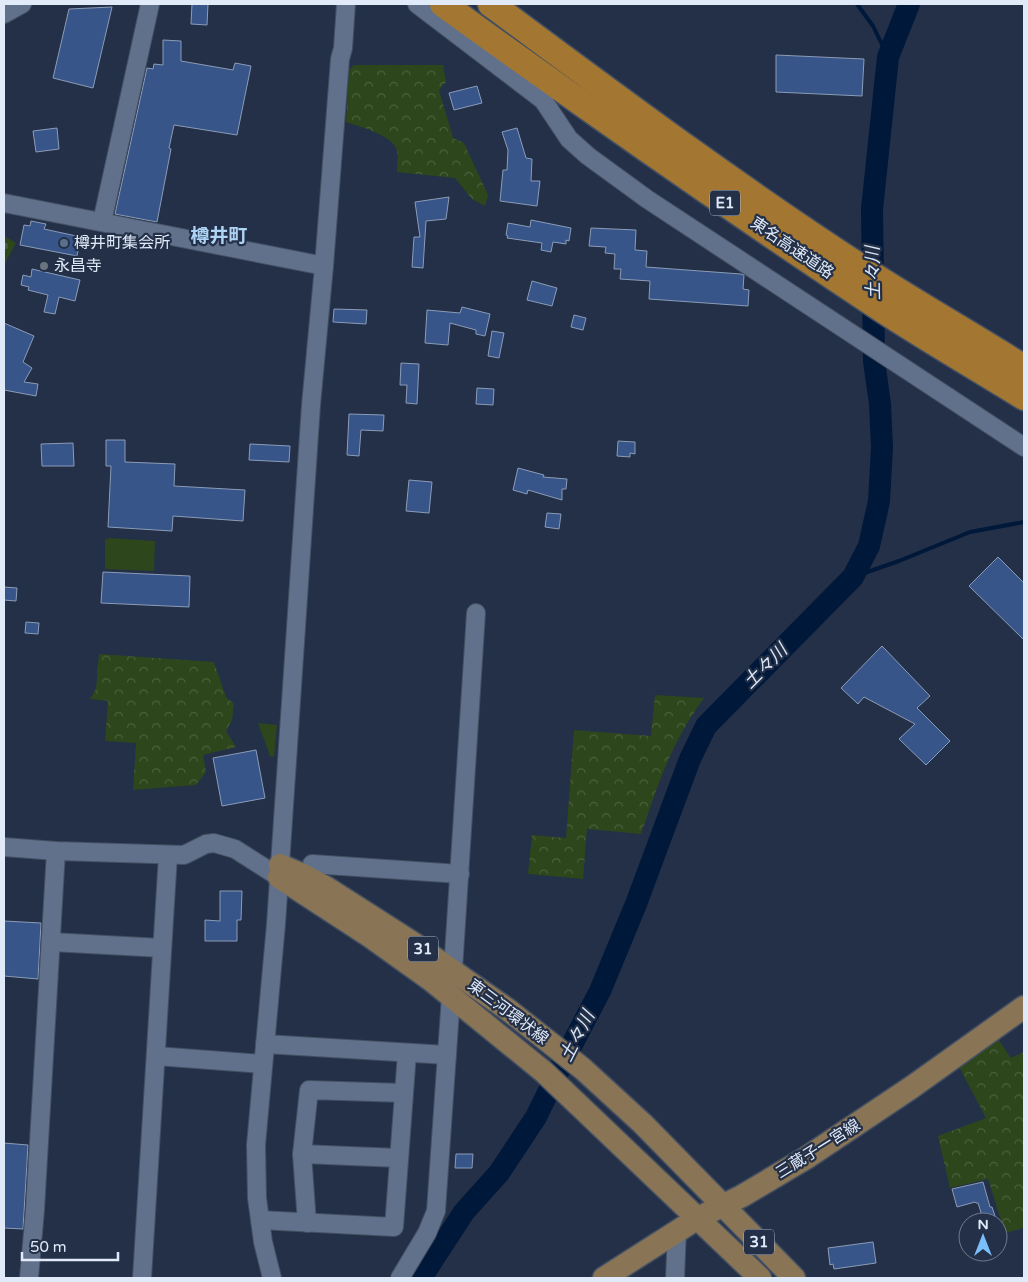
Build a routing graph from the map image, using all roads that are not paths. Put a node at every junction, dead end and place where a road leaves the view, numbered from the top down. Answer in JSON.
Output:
{"nodes":[{"id":1,"x":22,"y":4,"type":"edge"},
{"id":2,"x":150,"y":4,"type":"edge"},
{"id":3,"x":346,"y":4,"type":"edge"},
{"id":4,"x":417,"y":4,"type":"edge"},
{"id":5,"x":443,"y":4,"type":"edge"},
{"id":6,"x":491,"y":4,"type":"edge"},
{"id":7,"x":4,"y":14,"type":"edge"},
{"id":8,"x":4,"y":203,"type":"edge"},
{"id":9,"x":102,"y":222,"type":"junction"},
{"id":10,"x":324,"y":266,"type":"junction"},
{"id":11,"x":1024,"y":368,"type":"edge"},
{"id":12,"x":1024,"y":398,"type":"edge"},
{"id":13,"x":1024,"y":447,"type":"edge"},
{"id":14,"x":476,"y":613,"type":"dead end"},
{"id":15,"x":4,"y":847,"type":"edge"},
{"id":16,"x":56,"y":851,"type":"junction"},
{"id":17,"x":168,"y":855,"type":"junction"},
{"id":18,"x":312,"y":864,"type":"dead end"},
{"id":19,"x":280,"y":871,"type":"junction"},
{"id":20,"x":460,"y":874,"type":"junction"},
{"id":21,"x":51,"y":942,"type":"junction"},
{"id":22,"x":162,"y":948,"type":"junction"},
{"id":23,"x":453,"y":970,"type":"junction"},
{"id":24,"x":451,"y":996,"type":"junction"},
{"id":25,"x":1024,"y":1007,"type":"edge"},
{"id":26,"x":265,"y":1044,"type":"junction"},
{"id":27,"x":407,"y":1053,"type":"junction"},
{"id":28,"x":447,"y":1055,"type":"junction"},
{"id":29,"x":156,"y":1056,"type":"junction"},
{"id":30,"x":263,"y":1064,"type":"junction"},
{"id":31,"x":404,"y":1093,"type":"junction"},
{"id":32,"x":302,"y":1154,"type":"junction"},
{"id":33,"x":399,"y":1158,"type":"junction"},
{"id":34,"x":723,"y":1206,"type":"junction"},
{"id":35,"x":698,"y":1218,"type":"junction"},
{"id":36,"x":260,"y":1220,"type":"junction"},
{"id":37,"x":307,"y":1223,"type":"junction"},
{"id":38,"x":677,"y":1231,"type":"junction"},
{"id":39,"x":29,"y":1278,"type":"edge"},
{"id":40,"x":142,"y":1278,"type":"edge"},
{"id":41,"x":272,"y":1278,"type":"edge"},
{"id":42,"x":400,"y":1278,"type":"edge"},
{"id":43,"x":604,"y":1278,"type":"edge"},
{"id":44,"x":675,"y":1278,"type":"edge"},
{"id":45,"x":760,"y":1278,"type":"edge"},
{"id":46,"x":794,"y":1278,"type":"edge"}],
"edges":[{"from":1,"to":7,"type":"street"},
{"from":2,"to":9,"type":"street"},
{"from":3,"to":10,"type":"street"},
{"from":4,"to":13,"type":"street"},
{"from":5,"to":12,"type":"highway","name":"東名高速道路","number":"E1"},
{"from":6,"to":11,"type":"highway","name":"東名高速道路","number":"E1"},
{"from":8,"to":9,"type":"street"},
{"from":9,"to":10,"type":"street"},
{"from":10,"to":19,"type":"street"},
{"from":14,"to":20,"type":"street"},
{"from":15,"to":16,"type":"street"},
{"from":16,"to":17,"type":"street"},
{"from":16,"to":21,"type":"street"},
{"from":17,"to":19,"type":"street"},
{"from":17,"to":22,"type":"street"},
{"from":18,"to":20,"type":"street"},
{"from":19,"to":23,"type":"main road","name":"東三河環状線","number":"31"},
{"from":19,"to":24,"type":"main road","name":"東三河環状線","number":"31"},
{"from":19,"to":26,"type":"street"},
{"from":20,"to":23,"type":"street"},
{"from":21,"to":22,"type":"street"},
{"from":21,"to":39,"type":"street"},
{"from":22,"to":29,"type":"street"},
{"from":23,"to":34,"type":"main road","name":"東三河環状線","number":"31"},
{"from":24,"to":28,"type":"street"},
{"from":24,"to":35,"type":"main road","name":"東三河環状線","number":"31"},
{"from":25,"to":34,"type":"main road","name":"三蔵子一宮線"},
{"from":26,"to":27,"type":"street"},
{"from":26,"to":30,"type":"street"},
{"from":27,"to":28,"type":"street"},
{"from":27,"to":31,"type":"street"},
{"from":28,"to":42,"type":"street"},
{"from":29,"to":30,"type":"street"},
{"from":29,"to":40,"type":"street"},
{"from":30,"to":36,"type":"street"},
{"from":31,"to":32,"type":"street"},
{"from":31,"to":33,"type":"street"},
{"from":32,"to":33,"type":"street"},
{"from":32,"to":37,"type":"street"},
{"from":33,"to":37,"type":"street"},
{"from":34,"to":35,"type":"main road","name":"三蔵子一宮線"},
{"from":34,"to":46,"type":"main road","name":"東三河環状線","number":"31"},
{"from":35,"to":38,"type":"main road","name":"三蔵子一宮線"},
{"from":35,"to":45,"type":"main road","name":"東三河環状線","number":"31"},
{"from":36,"to":37,"type":"street"},
{"from":36,"to":41,"type":"street"},
{"from":38,"to":43,"type":"main road","name":"三蔵子一宮線"},
{"from":38,"to":44,"type":"street"}]}
